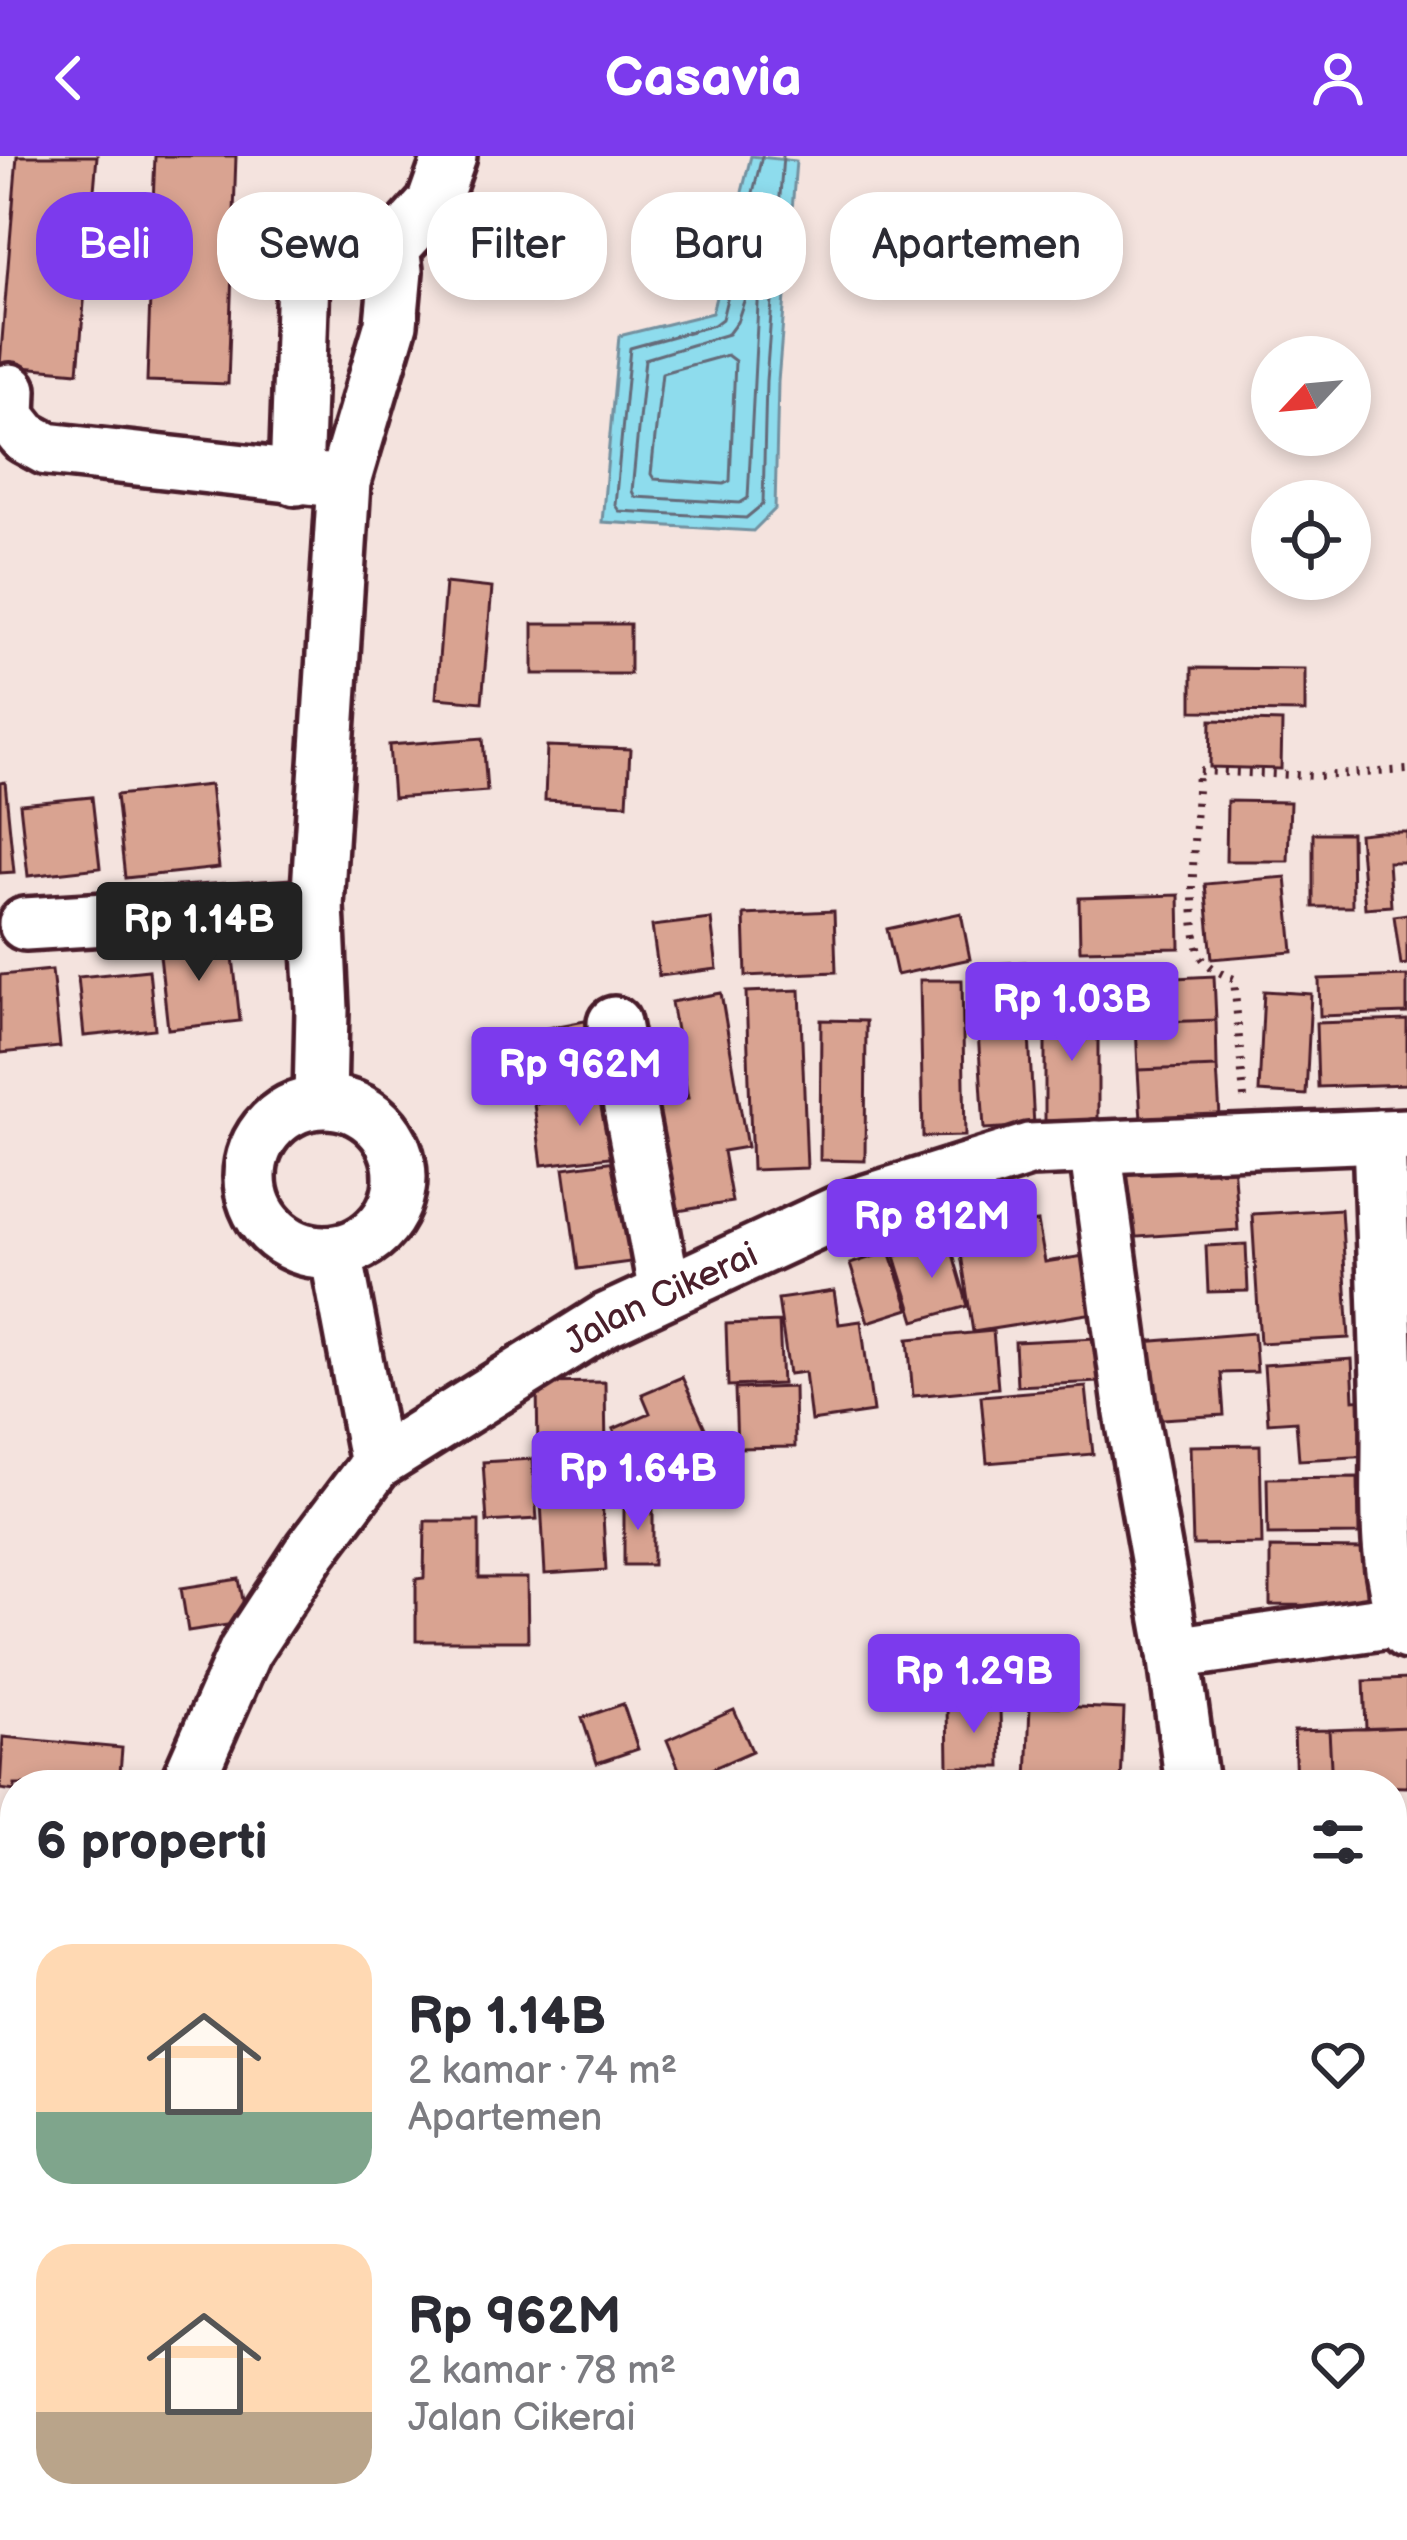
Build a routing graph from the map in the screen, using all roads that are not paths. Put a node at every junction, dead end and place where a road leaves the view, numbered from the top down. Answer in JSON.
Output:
{"nodes":[{"id":1,"x":450,"y":156,"type":"edge"},
{"id":2,"x":403,"y":237,"type":"edge"},
{"id":3,"x":306,"y":300,"type":"edge"},
{"id":4,"x":393,"y":300,"type":"edge"},
{"id":5,"x":10,"y":390,"type":"dead end"},
{"id":6,"x":320,"y":481,"type":"junction"},
{"id":7,"x":317,"y":906,"type":"junction"},
{"id":8,"x":25,"y":924,"type":"dead end"},
{"id":9,"x":614,"y":1023,"type":"dead end"},
{"id":10,"x":320,"y":1100,"type":"junction"},
{"id":11,"x":1393,"y":1135,"type":"edge"},
{"id":12,"x":1096,"y":1147,"type":"junction"},
{"id":13,"x":336,"y":1253,"type":"junction"},
{"id":14,"x":665,"y":1292,"type":"junction"},
{"id":15,"x":376,"y":1464,"type":"junction"},
{"id":16,"x":1405,"y":1626,"type":"edge"},
{"id":17,"x":1174,"y":1653,"type":"junction"},
{"id":18,"x":194,"y":1770,"type":"edge"},
{"id":19,"x":1190,"y":1770,"type":"edge"}],
"edges":[{"from":1,"to":2,"type":"street"},
{"from":3,"to":6,"type":"street"},
{"from":4,"to":6,"type":"street"},
{"from":5,"to":6,"type":"street"},
{"from":6,"to":7,"type":"street"},
{"from":7,"to":8,"type":"street"},
{"from":7,"to":10,"type":"street"},
{"from":9,"to":14,"type":"street"},
{"from":10,"to":13,"type":"street"},
{"from":10,"to":13,"type":"street"},
{"from":11,"to":12,"type":"street","name":"Jalan Cikerai"},
{"from":11,"to":16,"type":"street"},
{"from":12,"to":14,"type":"street","name":"Jalan Cikerai"},
{"from":12,"to":17,"type":"street"},
{"from":13,"to":15,"type":"street"},
{"from":14,"to":15,"type":"street","name":"Jalan Cikerai"},
{"from":15,"to":18,"type":"street","name":"Jalan Cikerai"},
{"from":16,"to":17,"type":"street"},
{"from":17,"to":19,"type":"street"}]}
